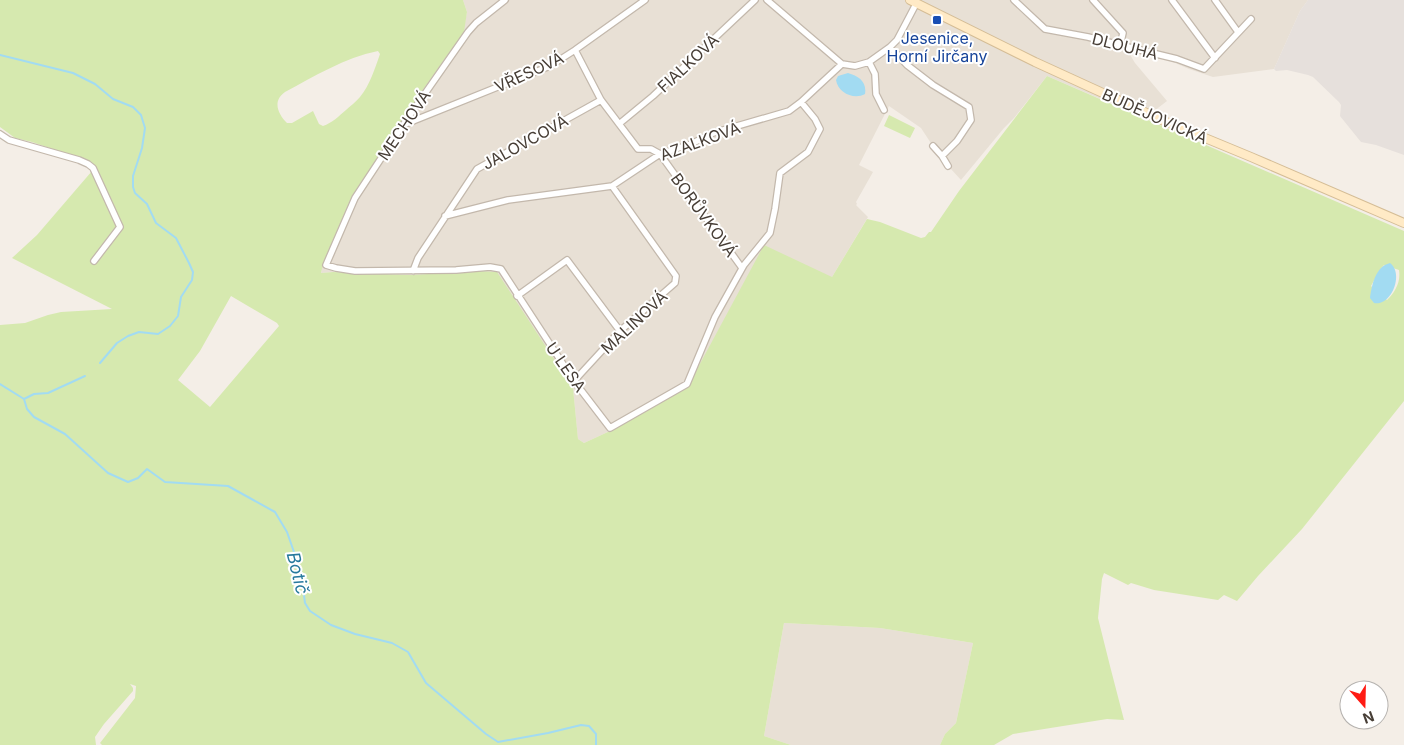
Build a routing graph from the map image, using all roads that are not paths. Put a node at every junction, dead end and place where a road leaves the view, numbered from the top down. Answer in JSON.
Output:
{"nodes":[{"id":1,"x":505,"y":0,"type":"edge"},
{"id":2,"x":645,"y":0,"type":"edge"},
{"id":3,"x":755,"y":0,"type":"edge"},
{"id":4,"x":767,"y":0,"type":"edge"},
{"id":5,"x":1014,"y":0,"type":"edge"},
{"id":6,"x":1093,"y":0,"type":"edge"},
{"id":7,"x":1172,"y":0,"type":"edge"},
{"id":8,"x":1215,"y":0,"type":"edge"},
{"id":9,"x":913,"y":2,"type":"edge"},
{"id":10,"x":1251,"y":18,"type":"dead end"},
{"id":11,"x":1238,"y":32,"type":"junction"},
{"id":12,"x":1120,"y":46,"type":"junction"},
{"id":13,"x":890,"y":47,"type":"junction"},
{"id":14,"x":575,"y":50,"type":"junction"},
{"id":15,"x":1215,"y":58,"type":"junction"},
{"id":16,"x":869,"y":62,"type":"junction"},
{"id":17,"x":842,"y":64,"type":"junction"},
{"id":18,"x":601,"y":100,"type":"junction"},
{"id":19,"x":801,"y":102,"type":"junction"},
{"id":20,"x":884,"y":110,"type":"dead end"},
{"id":21,"x":618,"y":124,"type":"junction"},
{"id":22,"x":403,"y":125,"type":"junction"},
{"id":23,"x":0,"y":134,"type":"edge"},
{"id":24,"x":932,"y":146,"type":"dead end"},
{"id":25,"x":660,"y":154,"type":"junction"},
{"id":26,"x":942,"y":156,"type":"junction"},
{"id":27,"x":948,"y":166,"type":"dead end"},
{"id":28,"x":612,"y":186,"type":"junction"},
{"id":29,"x":445,"y":216,"type":"junction"},
{"id":30,"x":1404,"y":223,"type":"edge"},
{"id":31,"x":94,"y":261,"type":"dead end"},
{"id":32,"x":326,"y":265,"type":"joint"},
{"id":33,"x":742,"y":268,"type":"junction"},
{"id":34,"x":413,"y":271,"type":"junction"},
{"id":35,"x":517,"y":296,"type":"junction"},
{"id":36,"x":620,"y":331,"type":"junction"},
{"id":37,"x":574,"y":381,"type":"junction"}],
"edges":[{"from":1,"to":22,"type":"street","name":"MECHOVÁ"},
{"from":2,"to":14,"type":"street","name":"VŘESOVÁ"},
{"from":3,"to":21,"type":"street","name":"FIALKOVÁ"},
{"from":4,"to":17,"type":"street"},
{"from":5,"to":12,"type":"street","name":"DLOUHÁ"},
{"from":6,"to":12,"type":"street"},
{"from":7,"to":15,"type":"street"},
{"from":8,"to":11,"type":"street"},
{"from":9,"to":13,"type":"street"},
{"from":9,"to":30,"type":"main road","name":"BUDĚJOVICKÁ"},
{"from":10,"to":11,"type":"street"},
{"from":11,"to":15,"type":"street"},
{"from":12,"to":15,"type":"street","name":"DLOUHÁ"},
{"from":13,"to":16,"type":"street"},
{"from":13,"to":26,"type":"street"},
{"from":14,"to":18,"type":"street"},
{"from":14,"to":22,"type":"street","name":"VŘESOVÁ"},
{"from":16,"to":17,"type":"street"},
{"from":16,"to":20,"type":"street"},
{"from":17,"to":19,"type":"street","name":"AZALKOVÁ"},
{"from":18,"to":21,"type":"street"},
{"from":18,"to":29,"type":"street","name":"JALOVCOVÁ"},
{"from":19,"to":25,"type":"street","name":"AZALKOVÁ"},
{"from":19,"to":33,"type":"street"},
{"from":21,"to":25,"type":"street"},
{"from":22,"to":32,"type":"street","name":"MECHOVÁ"},
{"from":23,"to":31,"type":"street"},
{"from":24,"to":26,"type":"street"},
{"from":25,"to":28,"type":"street","name":"AZALKOVÁ"},
{"from":25,"to":33,"type":"street","name":"BORŮVKOVÁ"},
{"from":26,"to":27,"type":"street"},
{"from":28,"to":29,"type":"street","name":"AZALKOVÁ"},
{"from":28,"to":36,"type":"street","name":"MALINOVÁ"},
{"from":29,"to":34,"type":"street","name":"JALOVCOVÁ"},
{"from":32,"to":34,"type":"street","name":"U LESA"},
{"from":33,"to":37,"type":"street","name":"U LESA"},
{"from":34,"to":35,"type":"street","name":"U LESA"},
{"from":35,"to":36,"type":"street"},
{"from":35,"to":37,"type":"street","name":"U LESA"},
{"from":36,"to":37,"type":"street","name":"MALINOVÁ"}]}
